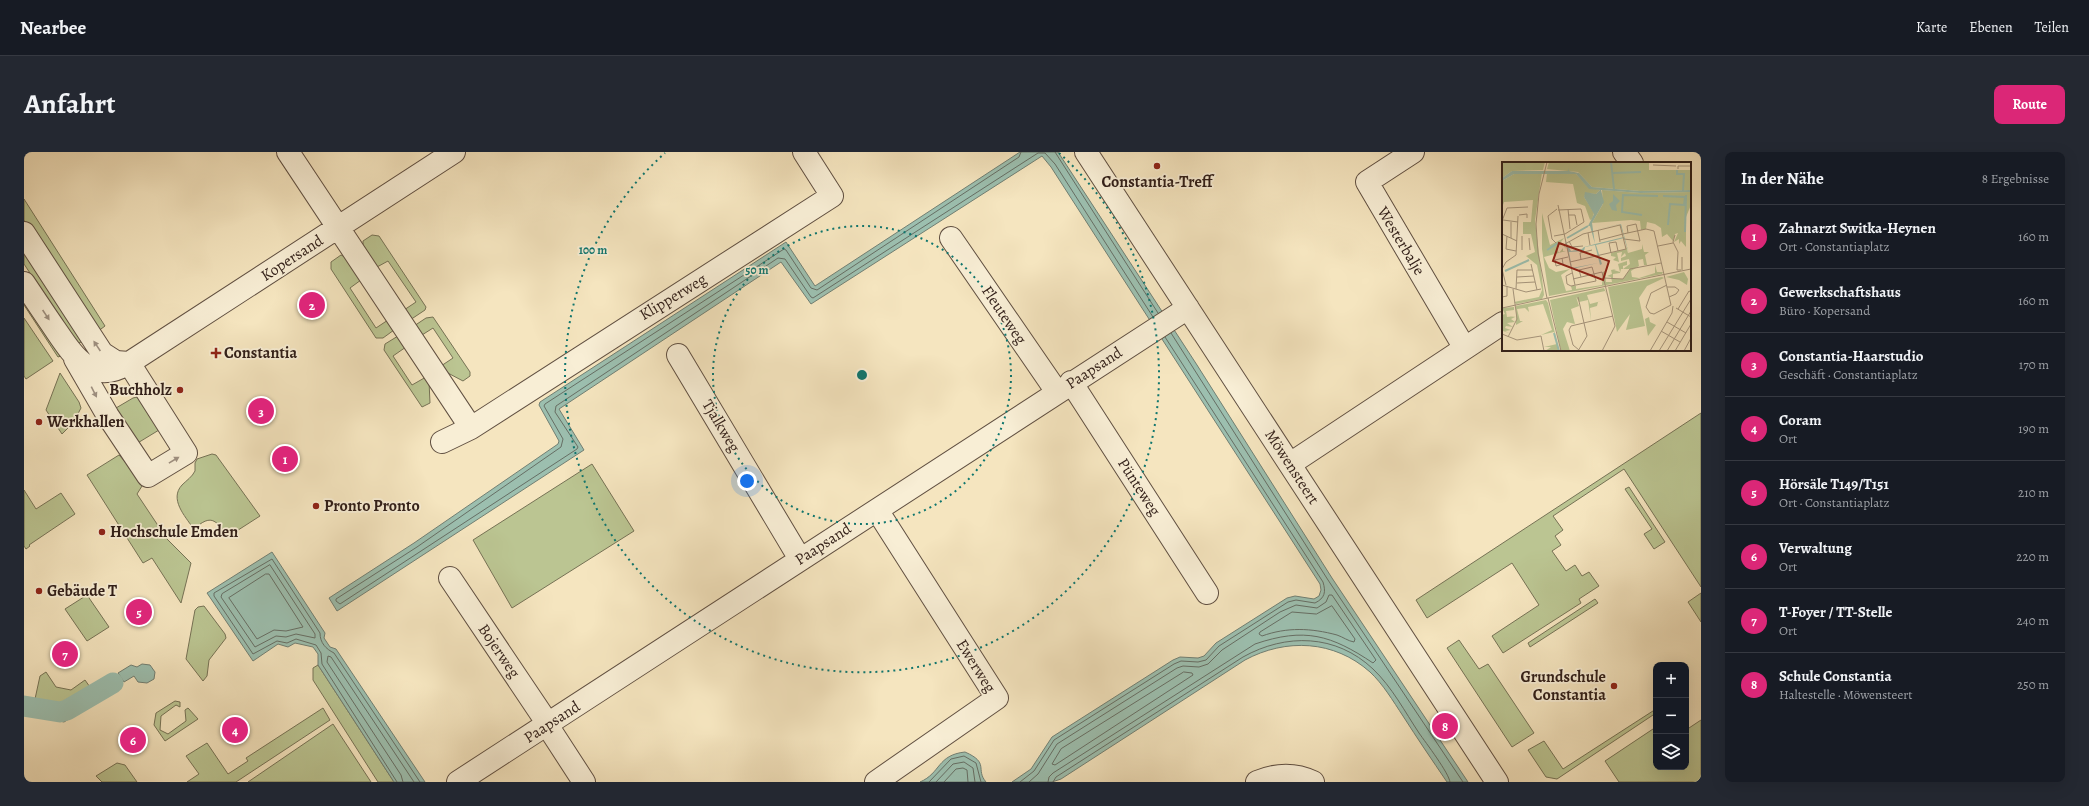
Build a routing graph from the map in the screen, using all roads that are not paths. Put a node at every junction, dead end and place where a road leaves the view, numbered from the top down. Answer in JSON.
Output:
{"nodes":[{"id":1,"x":288,"y":152,"type":"edge"},
{"id":2,"x":454,"y":152,"type":"edge"},
{"id":3,"x":804,"y":152,"type":"edge"},
{"id":4,"x":1086,"y":152,"type":"edge"},
{"id":5,"x":1413,"y":152,"type":"edge"},
{"id":6,"x":1624,"y":152,"type":"edge"},
{"id":7,"x":1631,"y":162,"type":"edge"},
{"id":8,"x":339,"y":228,"type":"junction"},
{"id":9,"x":24,"y":233,"type":"edge"},
{"id":10,"x":951,"y":238,"type":"dead end"},
{"id":11,"x":24,"y":283,"type":"edge"},
{"id":12,"x":1179,"y":314,"type":"junction"},
{"id":13,"x":1502,"y":324,"type":"edge"},
{"id":14,"x":1464,"y":347,"type":"junction"},
{"id":15,"x":678,"y":356,"type":"dead end"},
{"id":16,"x":75,"y":358,"type":"junction"},
{"id":17,"x":129,"y":363,"type":"junction"},
{"id":18,"x":1064,"y":387,"type":"junction"},
{"id":19,"x":471,"y":428,"type":"junction"},
{"id":20,"x":442,"y":442,"type":"dead end"},
{"id":21,"x":1290,"y":464,"type":"junction"},
{"id":22,"x":877,"y":510,"type":"junction"},
{"id":23,"x":800,"y":559,"type":"junction"},
{"id":24,"x":450,"y":578,"type":"dead end"},
{"id":25,"x":1207,"y":593,"type":"dead end"},
{"id":26,"x":547,"y":725,"type":"junction"},
{"id":27,"x":458,"y":782,"type":"edge"},
{"id":28,"x":584,"y":782,"type":"edge"},
{"id":29,"x":876,"y":782,"type":"edge"},
{"id":30,"x":1257,"y":782,"type":"edge"},
{"id":31,"x":1313,"y":782,"type":"edge"},
{"id":32,"x":1497,"y":782,"type":"edge"}],
"edges":[{"from":1,"to":8,"type":"street"},
{"from":2,"to":8,"type":"street","name":"Kopersand"},
{"from":3,"to":19,"type":"street","name":"Klipperweg"},
{"from":4,"to":12,"type":"street","name":"Möwensteert"},
{"from":5,"to":14,"type":"street","name":"Westerbalje"},
{"from":6,"to":7,"type":"street"},
{"from":8,"to":17,"type":"street","name":"Kopersand"},
{"from":8,"to":19,"type":"street"},
{"from":17,"to":9,"type":"street","one_way":true},
{"from":10,"to":18,"type":"street","name":"Fleuteweg"},
{"from":11,"to":16,"type":"street","one_way":true},
{"from":12,"to":18,"type":"street","name":"Paapsand"},
{"from":12,"to":21,"type":"street","name":"Möwensteert"},
{"from":13,"to":14,"type":"street"},
{"from":14,"to":21,"type":"street"},
{"from":15,"to":23,"type":"street","name":"Tjalkweg"},
{"from":16,"to":17,"type":"street","name":"Kopersand"},
{"from":16,"to":17,"type":"street","one_way":true},
{"from":18,"to":22,"type":"street","name":"Paapsand"},
{"from":18,"to":25,"type":"street","name":"Pünteweg"},
{"from":19,"to":20,"type":"street","name":"Klipperweg"},
{"from":21,"to":32,"type":"street","name":"Möwensteert"},
{"from":22,"to":23,"type":"street","name":"Paapsand"},
{"from":22,"to":29,"type":"street","name":"Ewerweg"},
{"from":23,"to":26,"type":"street","name":"Paapsand"},
{"from":24,"to":26,"type":"street","name":"Bojerweg"},
{"from":26,"to":27,"type":"street","name":"Paapsand"},
{"from":26,"to":28,"type":"street","name":"Bojerweg"},
{"from":30,"to":31,"type":"street"}]}
